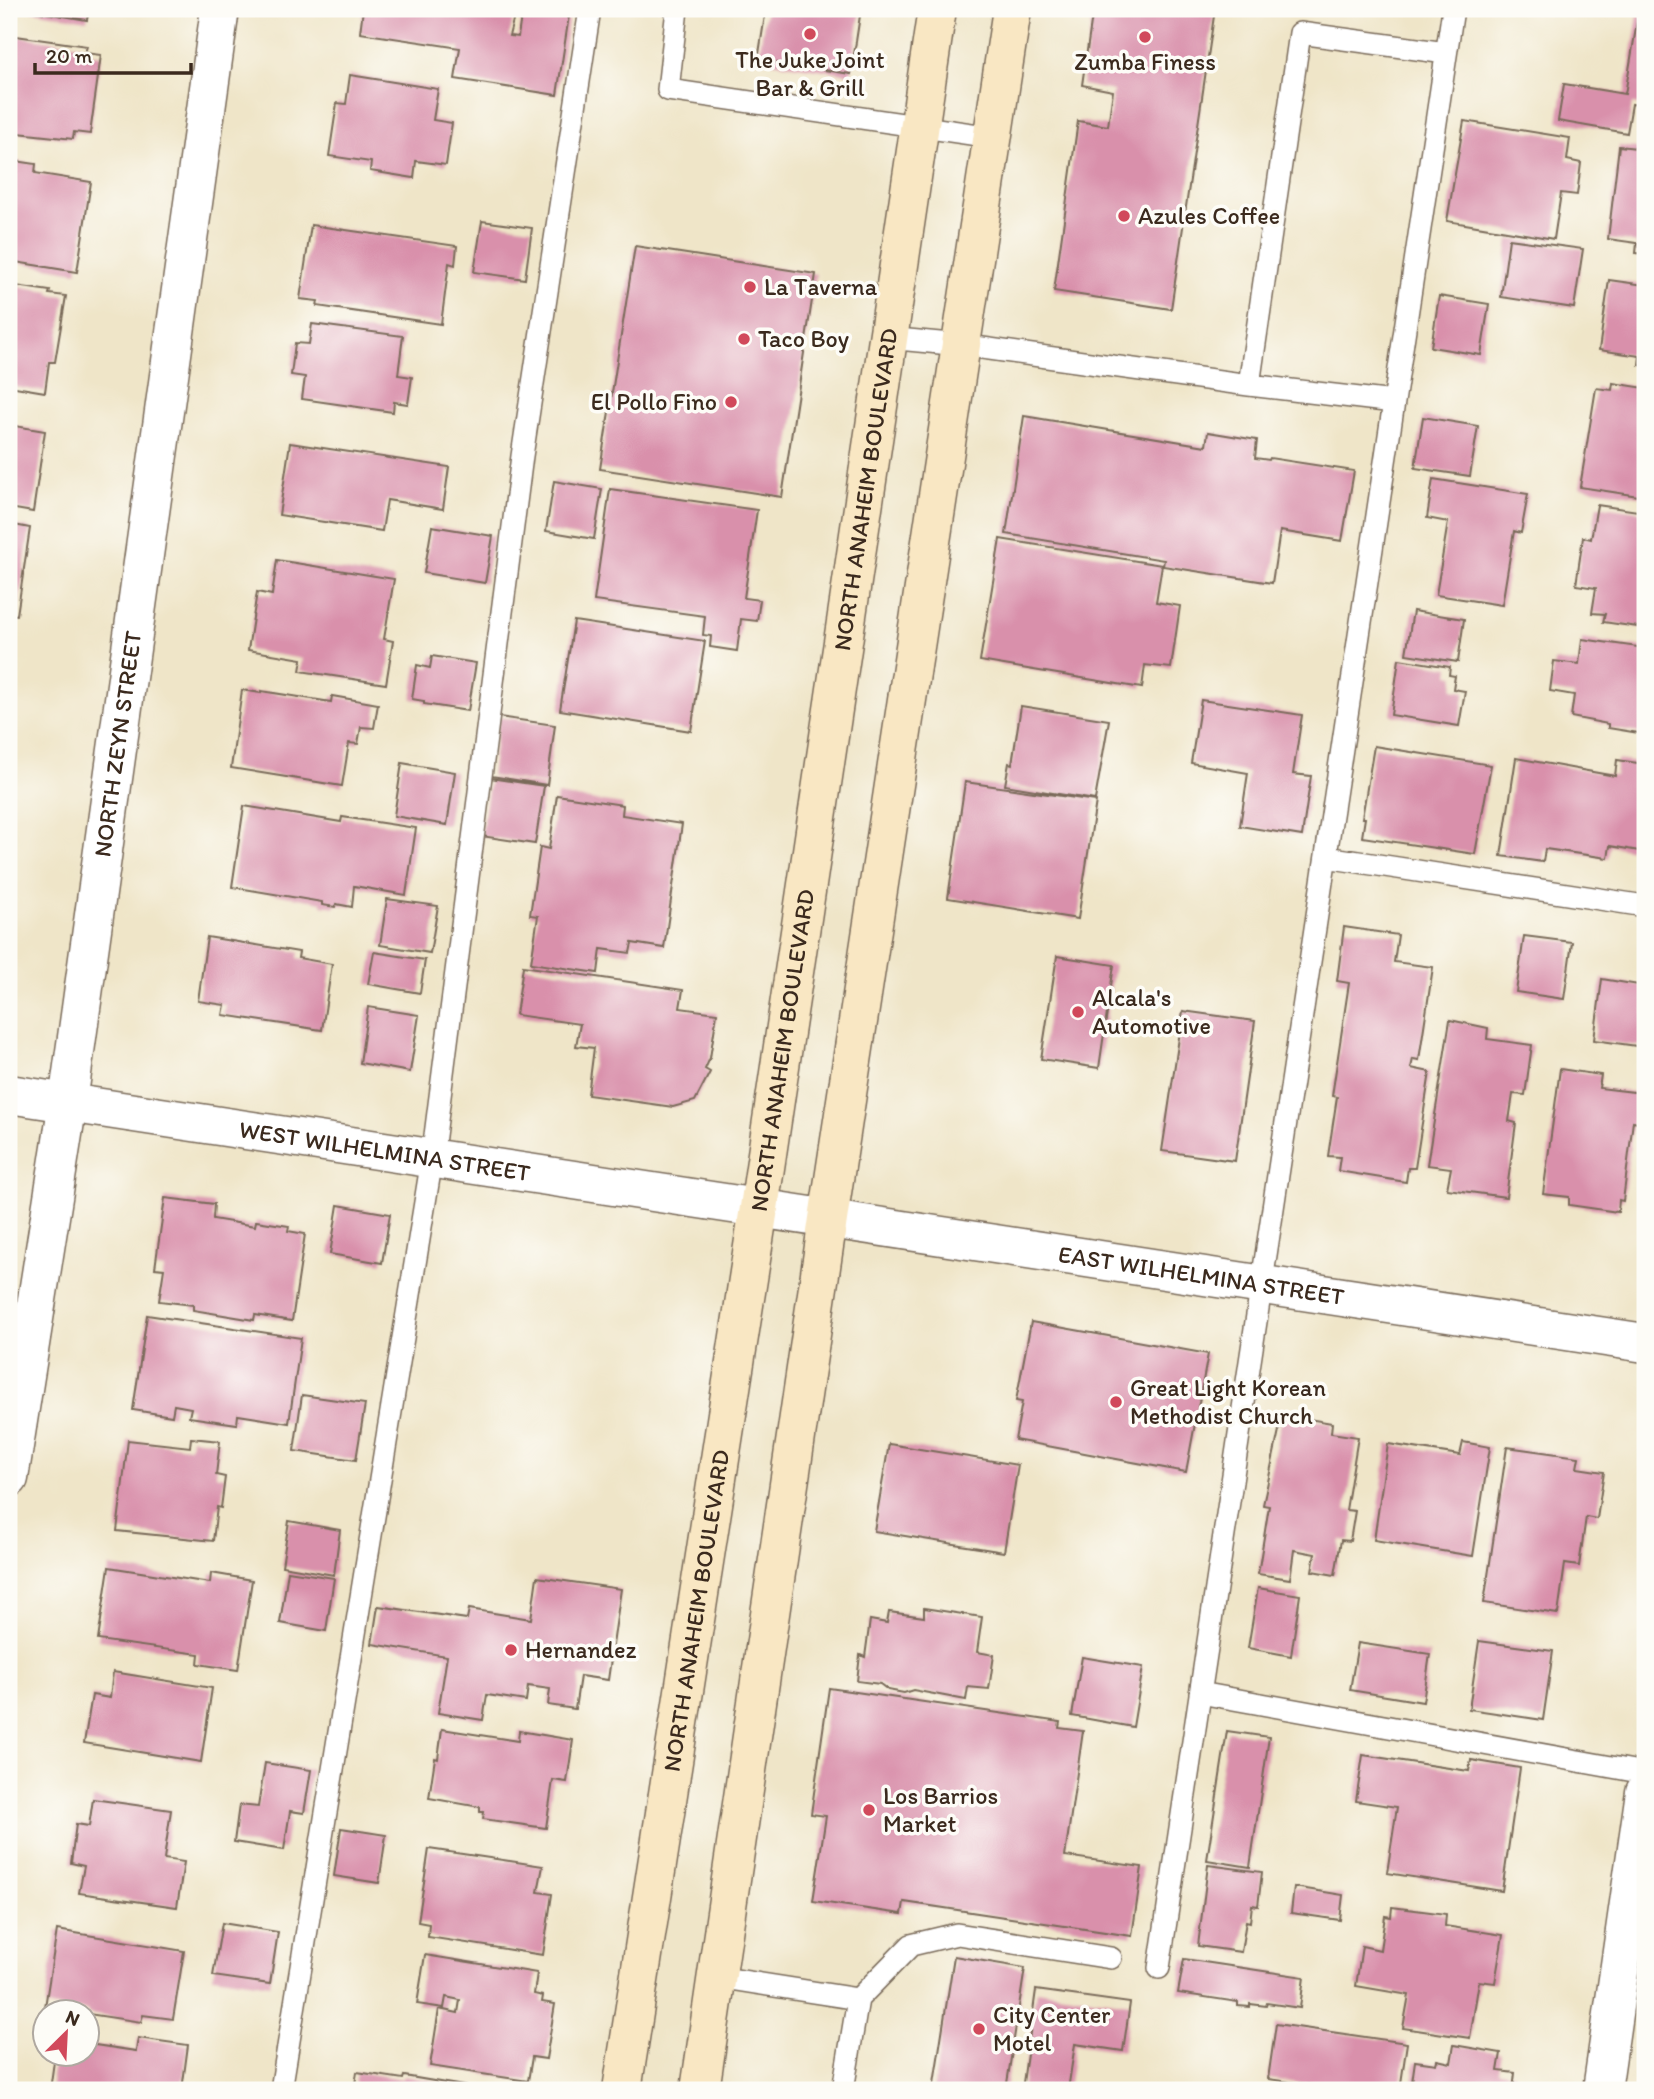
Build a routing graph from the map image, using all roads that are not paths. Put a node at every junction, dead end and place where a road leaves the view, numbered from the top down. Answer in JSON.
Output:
{"nodes":[{"id":1,"x":220,"y":9,"type":"edge"},
{"id":2,"x":590,"y":9,"type":"edge"},
{"id":3,"x":677,"y":9,"type":"edge"},
{"id":4,"x":937,"y":9,"type":"edge"},
{"id":5,"x":1012,"y":9,"type":"edge"},
{"id":6,"x":1453,"y":9,"type":"edge"},
{"id":7,"x":1446,"y":53,"type":"junction"},
{"id":8,"x":918,"y":126,"type":"junction"},
{"id":9,"x":992,"y":137,"type":"junction"},
{"id":10,"x":887,"y":338,"type":"junction"},
{"id":11,"x":961,"y":345,"type":"junction"},
{"id":12,"x":1249,"y":385,"type":"junction"},
{"id":13,"x":1394,"y":402,"type":"junction"},
{"id":14,"x":1326,"y":857,"type":"junction"},
{"id":15,"x":1645,"y":906,"type":"edge"},
{"id":16,"x":9,"y":1094,"type":"edge"},
{"id":17,"x":68,"y":1102,"type":"junction"},
{"id":18,"x":432,"y":1159,"type":"junction"},
{"id":19,"x":759,"y":1208,"type":"junction"},
{"id":20,"x":828,"y":1219,"type":"junction"},
{"id":21,"x":1261,"y":1285,"type":"junction"},
{"id":22,"x":1645,"y":1343,"type":"edge"},
{"id":23,"x":9,"y":1478,"type":"edge"},
{"id":24,"x":1200,"y":1693,"type":"junction"},
{"id":25,"x":1645,"y":1773,"type":"edge"},
{"id":26,"x":1645,"y":1792,"type":"edge"},
{"id":27,"x":1111,"y":1958,"type":"dead end"},
{"id":28,"x":1159,"y":1968,"type":"dead end"},
{"id":29,"x":717,"y":1977,"type":"junction"},
{"id":30,"x":858,"y":1999,"type":"junction"},
{"id":31,"x":281,"y":2090,"type":"edge"},
{"id":32,"x":622,"y":2090,"type":"edge"},
{"id":33,"x":701,"y":2090,"type":"edge"},
{"id":34,"x":844,"y":2090,"type":"edge"},
{"id":35,"x":1602,"y":2090,"type":"edge"}],
"edges":[{"from":1,"to":17,"type":"street","name":"NORTH ZEYN STREET"},
{"from":2,"to":18,"type":"lane"},
{"from":3,"to":8,"type":"lane"},
{"from":4,"to":8,"type":"main road","name":"NORTH ANAHEIM BOULEVARD"},
{"from":5,"to":9,"type":"main road"},
{"from":6,"to":7,"type":"lane"},
{"from":7,"to":12,"type":"lane"},
{"from":7,"to":13,"type":"lane"},
{"from":8,"to":9,"type":"lane"},
{"from":8,"to":10,"type":"main road","name":"NORTH ANAHEIM BOULEVARD"},
{"from":9,"to":11,"type":"main road"},
{"from":10,"to":11,"type":"lane"},
{"from":10,"to":19,"type":"main road","name":"NORTH ANAHEIM BOULEVARD"},
{"from":11,"to":12,"type":"lane"},
{"from":11,"to":20,"type":"main road"},
{"from":12,"to":13,"type":"lane"},
{"from":13,"to":14,"type":"lane"},
{"from":14,"to":15,"type":"lane"},
{"from":14,"to":21,"type":"lane"},
{"from":16,"to":17,"type":"street","name":"WEST WILHELMINA STREET"},
{"from":17,"to":18,"type":"street","name":"WEST WILHELMINA STREET"},
{"from":17,"to":23,"type":"street","name":"NORTH ZEYN STREET"},
{"from":18,"to":19,"type":"street","name":"WEST WILHELMINA STREET"},
{"from":18,"to":31,"type":"lane"},
{"from":19,"to":20,"type":"street","name":"EAST WILHELMINA STREET"},
{"from":19,"to":32,"type":"main road","name":"NORTH ANAHEIM BOULEVARD"},
{"from":20,"to":21,"type":"street","name":"EAST WILHELMINA STREET"},
{"from":20,"to":29,"type":"main road"},
{"from":21,"to":22,"type":"street","name":"EAST WILHELMINA STREET"},
{"from":21,"to":24,"type":"lane"},
{"from":24,"to":25,"type":"lane"},
{"from":24,"to":28,"type":"lane"},
{"from":26,"to":35,"type":"street"},
{"from":27,"to":30,"type":"lane"},
{"from":29,"to":30,"type":"lane"},
{"from":29,"to":33,"type":"main road"},
{"from":30,"to":34,"type":"lane"}]}
